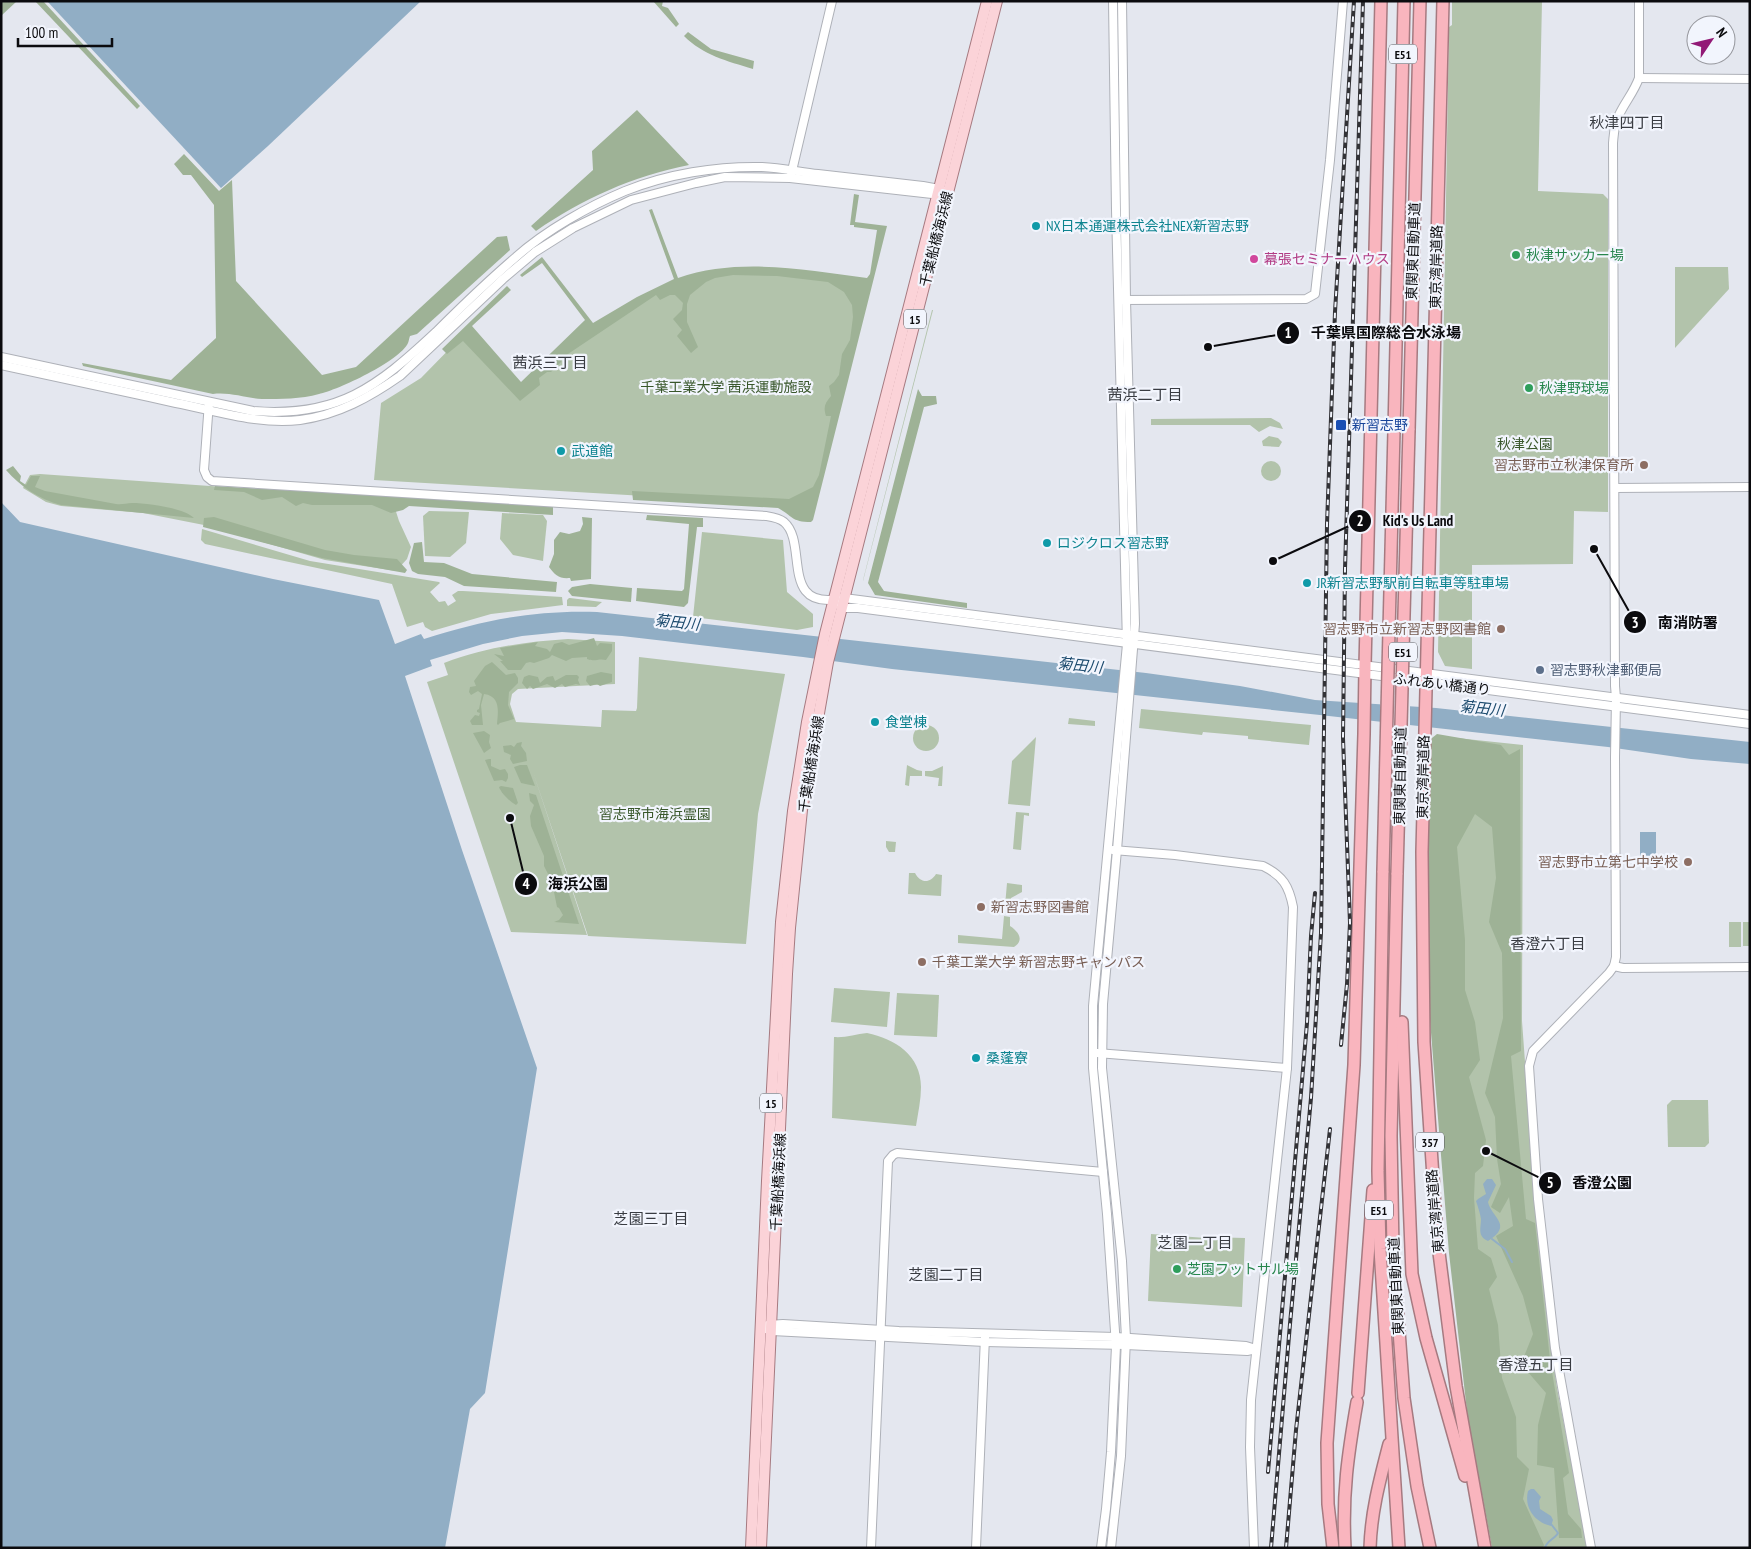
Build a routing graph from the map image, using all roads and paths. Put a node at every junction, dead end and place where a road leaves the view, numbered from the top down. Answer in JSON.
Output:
{"nodes":[{"id":1,"x":832,"y":1,"type":"edge"},
{"id":2,"x":987,"y":1,"type":"edge"},
{"id":3,"x":997,"y":1,"type":"edge"},
{"id":4,"x":1113,"y":1,"type":"edge"},
{"id":5,"x":1122,"y":1,"type":"edge"},
{"id":6,"x":1343,"y":1,"type":"edge"},
{"id":7,"x":1381,"y":1,"type":"edge"},
{"id":8,"x":1404,"y":1,"type":"edge"},
{"id":9,"x":1420,"y":1,"type":"edge"},
{"id":10,"x":1443,"y":1,"type":"edge"},
{"id":11,"x":1639,"y":1,"type":"edge"},
{"id":12,"x":1639,"y":78,"type":"junction"},
{"id":13,"x":1750,"y":79,"type":"edge"},
{"id":14,"x":791,"y":175,"type":"junction"},
{"id":15,"x":941,"y":193,"type":"junction"},
{"id":16,"x":1123,"y":300,"type":"junction"},
{"id":17,"x":1,"y":357,"type":"edge"},
{"id":18,"x":1,"y":365,"type":"edge"},
{"id":19,"x":208,"y":406,"type":"junction"},
{"id":20,"x":1750,"y":487,"type":"edge"},
{"id":21,"x":1615,"y":488,"type":"junction"},
{"id":22,"x":840,"y":602,"type":"junction"},
{"id":23,"x":1130,"y":640,"type":"junction"},
{"id":24,"x":1365,"y":674,"type":"junction"},
{"id":25,"x":1426,"y":677,"type":"junction"},
{"id":26,"x":1616,"y":698,"type":"junction"},
{"id":27,"x":1125,"y":704,"type":"junction"},
{"id":28,"x":1616,"y":707,"type":"junction"},
{"id":29,"x":1750,"y":715,"type":"edge"},
{"id":30,"x":1750,"y":724,"type":"edge"},
{"id":31,"x":1107,"y":850,"type":"junction"},
{"id":32,"x":1117,"y":850,"type":"junction"},
{"id":33,"x":1397,"y":925,"type":"junction"},
{"id":34,"x":1614,"y":966,"type":"junction"},
{"id":35,"x":1750,"y":967,"type":"edge"},
{"id":36,"x":1092,"y":1052,"type":"junction"},
{"id":37,"x":1102,"y":1053,"type":"junction"},
{"id":38,"x":1287,"y":1068,"type":"junction"},
{"id":39,"x":1378,"y":1171,"type":"junction"},
{"id":40,"x":1103,"y":1172,"type":"junction"},
{"id":41,"x":768,"y":1328,"type":"junction"},
{"id":42,"x":880,"y":1333,"type":"junction"},
{"id":43,"x":985,"y":1333,"type":"junction"},
{"id":44,"x":1116,"y":1341,"type":"junction"},
{"id":45,"x":1126,"y":1341,"type":"junction"},
{"id":46,"x":985,"y":1342,"type":"junction"},
{"id":47,"x":1256,"y":1349,"type":"junction"},
{"id":48,"x":1392,"y":1434,"type":"junction"},
{"id":49,"x":1480,"y":1520,"type":"junction"},
{"id":50,"x":751,"y":1548,"type":"edge"},
{"id":51,"x":761,"y":1548,"type":"edge"},
{"id":52,"x":870,"y":1548,"type":"edge"},
{"id":53,"x":976,"y":1548,"type":"edge"},
{"id":54,"x":1101,"y":1548,"type":"edge"},
{"id":55,"x":1111,"y":1548,"type":"edge"},
{"id":56,"x":1254,"y":1548,"type":"edge"},
{"id":57,"x":1333,"y":1548,"type":"edge"},
{"id":58,"x":1345,"y":1548,"type":"edge"},
{"id":59,"x":1370,"y":1548,"type":"edge"},
{"id":60,"x":1399,"y":1548,"type":"edge"},
{"id":61,"x":1430,"y":1548,"type":"edge"},
{"id":62,"x":1485,"y":1548,"type":"edge"},
{"id":63,"x":1590,"y":1548,"type":"edge"}],
"edges":[{"from":1,"to":14,"type":"street"},
{"from":2,"to":15,"type":"main road","name":"千葉船橋海浜線","number":"15"},
{"from":3,"to":15,"type":"main road","name":"千葉船橋海浜線","number":"15"},
{"from":4,"to":16,"type":"street"},
{"from":5,"to":16,"type":"street"},
{"from":6,"to":16,"type":"street"},
{"from":7,"to":24,"type":"highway"},
{"from":8,"to":39,"type":"highway","name":"東関東自動車道","number":"E51","bridge":true},
{"from":9,"to":33,"type":"highway","name":"東関東自動車道","number":"E51","bridge":true},
{"from":10,"to":25,"type":"highway","name":"東京湾岸道路","number":"357"},
{"from":11,"to":12,"type":"street"},
{"from":12,"to":13,"type":"street"},
{"from":12,"to":21,"type":"street"},
{"from":14,"to":15,"type":"street"},
{"from":14,"to":19,"type":"street"},
{"from":15,"to":22,"type":"main road","name":"千葉船橋海浜線","number":"15"},
{"from":16,"to":23,"type":"street"},
{"from":17,"to":19,"type":"street"},
{"from":18,"to":19,"type":"street"},
{"from":19,"to":22,"type":"street","name":"ふれあい橋通り"},
{"from":20,"to":21,"type":"street"},
{"from":21,"to":26,"type":"street"},
{"from":22,"to":23,"type":"street","name":"ふれあい橋通り"},
{"from":22,"to":41,"type":"main road","name":"千葉船橋海浜線","number":"15"},
{"from":23,"to":24,"type":"street","name":"ふれあい橋通り"},
{"from":23,"to":27,"type":"street"},
{"from":24,"to":25,"type":"street","name":"ふれあい橋通り"},
{"from":24,"to":57,"type":"highway"},
{"from":25,"to":26,"type":"street","name":"ふれあい橋通り"},
{"from":25,"to":28,"type":"street","name":"ふれあい橋通り"},
{"from":25,"to":49,"type":"highway","name":"東京湾岸道路","number":"357"},
{"from":26,"to":28,"type":"street"},
{"from":26,"to":29,"type":"street","name":"ふれあい橋通り"},
{"from":27,"to":31,"type":"street"},
{"from":27,"to":32,"type":"street"},
{"from":28,"to":30,"type":"street","name":"ふれあい橋通り"},
{"from":28,"to":34,"type":"street"},
{"from":31,"to":32,"type":"street"},
{"from":31,"to":36,"type":"street"},
{"from":32,"to":37,"type":"street"},
{"from":32,"to":38,"type":"street"},
{"from":33,"to":49,"type":"highway"},
{"from":33,"to":61,"type":"highway","name":"東関東自動車道","number":"E51"},
{"from":34,"to":35,"type":"street"},
{"from":34,"to":63,"type":"street"},
{"from":36,"to":37,"type":"street"},
{"from":36,"to":40,"type":"street"},
{"from":37,"to":38,"type":"street"},
{"from":37,"to":45,"type":"street"},
{"from":38,"to":47,"type":"street"},
{"from":39,"to":48,"type":"highway","name":"東関東自動車道","number":"E51"},
{"from":39,"to":58,"type":"highway"},
{"from":40,"to":42,"type":"street"},
{"from":40,"to":44,"type":"street"},
{"from":41,"to":42,"type":"street"},
{"from":41,"to":50,"type":"main road","name":"千葉船橋海浜線","number":"15"},
{"from":41,"to":51,"type":"main road","name":"千葉船橋海浜線","number":"15"},
{"from":42,"to":43,"type":"street"},
{"from":42,"to":46,"type":"street"},
{"from":42,"to":52,"type":"street"},
{"from":43,"to":44,"type":"street"},
{"from":43,"to":46,"type":"street"},
{"from":44,"to":45,"type":"street"},
{"from":44,"to":46,"type":"street"},
{"from":44,"to":54,"type":"street"},
{"from":45,"to":47,"type":"street"},
{"from":45,"to":55,"type":"street"},
{"from":46,"to":53,"type":"street"},
{"from":47,"to":56,"type":"street"},
{"from":48,"to":59,"type":"highway"},
{"from":48,"to":60,"type":"highway","name":"東関東自動車道","number":"E51"},
{"from":49,"to":62,"type":"highway","name":"東京湾岸道路","number":"357"}]}
